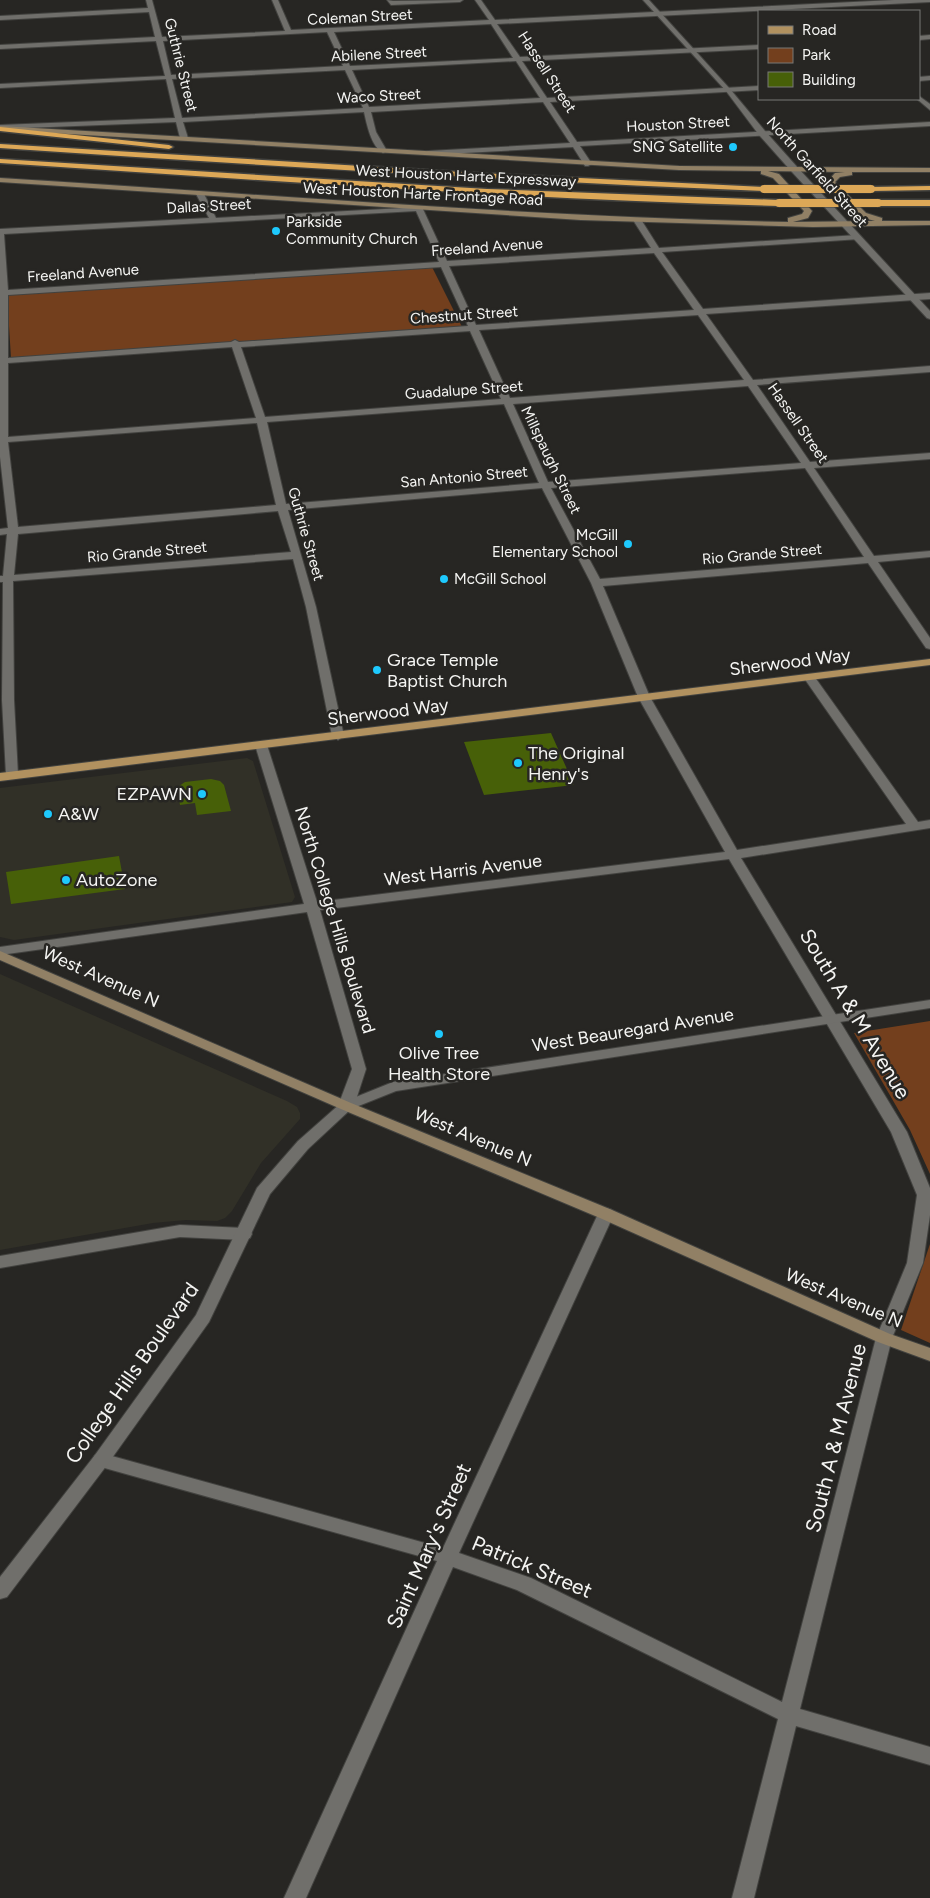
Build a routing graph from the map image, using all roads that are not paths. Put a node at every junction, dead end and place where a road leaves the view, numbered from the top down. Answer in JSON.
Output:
{"nodes":[{"id":1,"x":149,"y":0,"type":"edge"},
{"id":2,"x":275,"y":0,"type":"edge"},
{"id":3,"x":460,"y":0,"type":"edge"},
{"id":4,"x":478,"y":0,"type":"edge"},
{"id":5,"x":646,"y":0,"type":"edge"},
{"id":6,"x":807,"y":0,"type":"edge"},
{"id":7,"x":930,"y":0,"type":"edge"},
{"id":8,"x":391,"y":1,"type":"edge"},
{"id":9,"x":813,"y":6,"type":"junction"},
{"id":10,"x":152,"y":10,"type":"junction"},
{"id":11,"x":819,"y":10,"type":"edge"},
{"id":12,"x":656,"y":14,"type":"junction"},
{"id":13,"x":0,"y":18,"type":"edge"},
{"id":14,"x":494,"y":22,"type":"junction"},
{"id":15,"x":330,"y":31,"type":"junction"},
{"id":16,"x":289,"y":32,"type":"junction"},
{"id":17,"x":158,"y":39,"type":"junction"},
{"id":18,"x":0,"y":47,"type":"edge"},
{"id":19,"x":758,"y":47,"type":"edge"},
{"id":20,"x":694,"y":50,"type":"junction"},
{"id":21,"x":519,"y":59,"type":"junction"},
{"id":22,"x":346,"y":68,"type":"junction"},
{"id":23,"x":168,"y":78,"type":"junction"},
{"id":24,"x":0,"y":86,"type":"edge"},
{"id":25,"x":758,"y":88,"type":"edge"},
{"id":26,"x":728,"y":90,"type":"junction"},
{"id":27,"x":920,"y":99,"type":"edge"},
{"id":28,"x":546,"y":100,"type":"junction"},
{"id":29,"x":930,"y":108,"type":"edge"},
{"id":30,"x":367,"y":110,"type":"junction"},
{"id":31,"x":180,"y":120,"type":"junction"},
{"id":32,"x":930,"y":124,"type":"edge"},
{"id":33,"x":0,"y":128,"type":"edge"},
{"id":34,"x":762,"y":134,"type":"junction"},
{"id":35,"x":184,"y":138,"type":"junction"},
{"id":36,"x":575,"y":144,"type":"junction"},
{"id":37,"x":0,"y":146,"type":"edge"},
{"id":38,"x":182,"y":148,"type":"dead end"},
{"id":39,"x":192,"y":149,"type":"dead end"},
{"id":40,"x":384,"y":151,"type":"junction"},
{"id":41,"x":428,"y":153,"type":"junction"},
{"id":42,"x":0,"y":160,"type":"edge"},
{"id":43,"x":588,"y":164,"type":"junction"},
{"id":44,"x":754,"y":169,"type":"junction"},
{"id":45,"x":0,"y":170,"type":"edge"},
{"id":46,"x":795,"y":170,"type":"junction"},
{"id":47,"x":862,"y":170,"type":"junction"},
{"id":48,"x":930,"y":170,"type":"edge"},
{"id":49,"x":452,"y":174,"type":"junction"},
{"id":50,"x":0,"y":180,"type":"edge"},
{"id":51,"x":413,"y":187,"type":"junction"},
{"id":52,"x":930,"y":188,"type":"edge"},
{"id":53,"x":200,"y":194,"type":"junction"},
{"id":54,"x":930,"y":204,"type":"edge"},
{"id":55,"x":419,"y":208,"type":"junction"},
{"id":56,"x":213,"y":219,"type":"junction"},
{"id":57,"x":637,"y":220,"type":"junction"},
{"id":58,"x":773,"y":223,"type":"junction"},
{"id":59,"x":930,"y":223,"type":"edge"},
{"id":60,"x":844,"y":224,"type":"junction"},
{"id":61,"x":906,"y":224,"type":"junction"},
{"id":62,"x":0,"y":232,"type":"edge"},
{"id":63,"x":857,"y":237,"type":"junction"},
{"id":64,"x":656,"y":250,"type":"junction"},
{"id":65,"x":443,"y":263,"type":"junction"},
{"id":66,"x":2,"y":293,"type":"edge"},
{"id":67,"x":930,"y":296,"type":"edge"},
{"id":68,"x":913,"y":297,"type":"junction"},
{"id":69,"x":701,"y":312,"type":"junction"},
{"id":70,"x":930,"y":316,"type":"edge"},
{"id":71,"x":472,"y":328,"type":"junction"},
{"id":72,"x":235,"y":343,"type":"junction"},
{"id":73,"x":2,"y":361,"type":"edge"},
{"id":74,"x":930,"y":369,"type":"edge"},
{"id":75,"x":751,"y":383,"type":"junction"},
{"id":76,"x":507,"y":402,"type":"junction"},
{"id":77,"x":261,"y":419,"type":"junction"},
{"id":78,"x":2,"y":440,"type":"edge"},
{"id":79,"x":930,"y":456,"type":"edge"},
{"id":80,"x":807,"y":465,"type":"junction"},
{"id":81,"x":546,"y":485,"type":"junction"},
{"id":82,"x":282,"y":507,"type":"junction"},
{"id":83,"x":13,"y":531,"type":"junction"},
{"id":84,"x":0,"y":532,"type":"edge"},
{"id":85,"x":930,"y":554,"type":"edge"},
{"id":86,"x":297,"y":555,"type":"junction"},
{"id":87,"x":872,"y":560,"type":"junction"},
{"id":88,"x":4,"y":578,"type":"edge"},
{"id":89,"x":596,"y":582,"type":"junction"},
{"id":90,"x":930,"y":646,"type":"edge"},
{"id":91,"x":930,"y":662,"type":"edge"},
{"id":92,"x":810,"y":678,"type":"junction"},
{"id":93,"x":644,"y":697,"type":"junction"},
{"id":94,"x":338,"y":736,"type":"junction"},
{"id":95,"x":261,"y":745,"type":"junction"},
{"id":96,"x":6,"y":776,"type":"edge"},
{"id":97,"x":930,"y":824,"type":"edge"},
{"id":98,"x":914,"y":826,"type":"junction"},
{"id":99,"x":733,"y":855,"type":"junction"},
{"id":100,"x":312,"y":907,"type":"junction"},
{"id":101,"x":0,"y":951,"type":"edge"},
{"id":102,"x":0,"y":955,"type":"edge"},
{"id":103,"x":930,"y":1004,"type":"edge"},
{"id":104,"x":832,"y":1019,"type":"junction"},
{"id":105,"x":346,"y":1106,"type":"junction"},
{"id":106,"x":606,"y":1214,"type":"junction"},
{"id":107,"x":244,"y":1234,"type":"junction"},
{"id":108,"x":0,"y":1262,"type":"edge"},
{"id":109,"x":884,"y":1338,"type":"junction"},
{"id":110,"x":930,"y":1355,"type":"edge"},
{"id":111,"x":101,"y":1460,"type":"junction"},
{"id":112,"x":448,"y":1557,"type":"junction"},
{"id":113,"x":0,"y":1591,"type":"edge"},
{"id":114,"x":790,"y":1715,"type":"junction"},
{"id":115,"x":930,"y":1756,"type":"edge"},
{"id":116,"x":295,"y":1898,"type":"edge"},
{"id":117,"x":743,"y":1898,"type":"edge"}],
"edges":[{"from":1,"to":10,"type":"street","name":"Guthrie Street"},
{"from":2,"to":16,"type":"street"},
{"from":3,"to":8,"type":"street"},
{"from":4,"to":14,"type":"street","name":"Hassell Street"},
{"from":5,"to":12,"type":"street","name":"North Garfield Street"},
{"from":6,"to":9,"type":"street"},
{"from":7,"to":9,"type":"street","name":"Coleman Street"},
{"from":9,"to":11,"type":"street"},
{"from":9,"to":12,"type":"street","name":"Coleman Street"},
{"from":10,"to":13,"type":"street"},
{"from":10,"to":17,"type":"street","name":"Guthrie Street"},
{"from":12,"to":14,"type":"street","name":"Coleman Street"},
{"from":12,"to":20,"type":"street","name":"North Garfield Street"},
{"from":14,"to":15,"type":"street","name":"Coleman Street"},
{"from":14,"to":21,"type":"street","name":"Hassell Street"},
{"from":15,"to":16,"type":"street","name":"Coleman Street"},
{"from":15,"to":22,"type":"street"},
{"from":16,"to":17,"type":"street","name":"Coleman Street"},
{"from":17,"to":18,"type":"street","name":"Coleman Street"},
{"from":17,"to":23,"type":"street","name":"Guthrie Street"},
{"from":19,"to":20,"type":"street","name":"Abilene Street"},
{"from":20,"to":21,"type":"street","name":"Abilene Street"},
{"from":20,"to":26,"type":"street","name":"North Garfield Street"},
{"from":21,"to":22,"type":"street","name":"Abilene Street"},
{"from":21,"to":28,"type":"street","name":"Hassell Street"},
{"from":22,"to":23,"type":"street","name":"Abilene Street"},
{"from":22,"to":30,"type":"street"},
{"from":23,"to":24,"type":"street","name":"Abilene Street"},
{"from":23,"to":31,"type":"street","name":"Guthrie Street"},
{"from":25,"to":26,"type":"street","name":"Waco Street"},
{"from":26,"to":28,"type":"street","name":"Waco Street"},
{"from":26,"to":34,"type":"street","name":"North Garfield Street"},
{"from":27,"to":29,"type":"street"},
{"from":28,"to":30,"type":"street","name":"Waco Street"},
{"from":28,"to":36,"type":"street","name":"Hassell Street"},
{"from":30,"to":31,"type":"street","name":"Waco Street"},
{"from":30,"to":40,"type":"street"},
{"from":31,"to":33,"type":"street","name":"Waco Street"},
{"from":31,"to":35,"type":"street","name":"Guthrie Street"},
{"from":32,"to":34,"type":"street","name":"Houston Street"},
{"from":33,"to":35,"type":"main road"},
{"from":33,"to":38,"type":"highway"},
{"from":34,"to":36,"type":"street","name":"Houston Street"},
{"from":34,"to":46,"type":"street","name":"North Garfield Street"},
{"from":35,"to":40,"type":"main road"},
{"from":36,"to":41,"type":"street","name":"Houston Street"},
{"from":36,"to":43,"type":"street","name":"Hassell Street"},
{"from":37,"to":49,"type":"highway","name":"West Houston Harte Expressway"},
{"from":39,"to":49,"type":"highway"},
{"from":40,"to":41,"type":"main road"},
{"from":41,"to":43,"type":"main road"},
{"from":42,"to":51,"type":"highway","name":"West Houston Harte Expressway"},
{"from":43,"to":44,"type":"main road"},
{"from":44,"to":46,"type":"main road"},
{"from":44,"to":58,"type":"main road"},
{"from":45,"to":51,"type":"highway"},
{"from":46,"to":47,"type":"main road"},
{"from":46,"to":60,"type":"street","name":"North Garfield Street"},
{"from":47,"to":48,"type":"main road"},
{"from":47,"to":61,"type":"main road"},
{"from":49,"to":52,"type":"highway","name":"West Houston Harte Expressway","bridge":true},
{"from":50,"to":53,"type":"main road","name":"West Houston Harte Frontage Road"},
{"from":51,"to":54,"type":"highway","name":"West Houston Harte Expressway","bridge":true},
{"from":53,"to":55,"type":"main road","name":"West Houston Harte Frontage Road"},
{"from":53,"to":56,"type":"street"},
{"from":55,"to":56,"type":"street","name":"Dallas Street"},
{"from":55,"to":57,"type":"main road","name":"West Houston Harte Frontage Road"},
{"from":55,"to":65,"type":"street","name":"Millspaugh Street"},
{"from":56,"to":62,"type":"street","name":"Dallas Street"},
{"from":57,"to":58,"type":"main road","name":"West Houston Harte Frontage Road"},
{"from":57,"to":64,"type":"street","name":"Hassell Street"},
{"from":58,"to":60,"type":"main road","name":"West Houston Harte Frontage Road"},
{"from":59,"to":61,"type":"main road"},
{"from":60,"to":61,"type":"main road"},
{"from":60,"to":63,"type":"street","name":"North Garfield Street"},
{"from":62,"to":66,"type":"street"},
{"from":63,"to":64,"type":"street","name":"Freeland Avenue"},
{"from":63,"to":68,"type":"street","name":"North Garfield Street"},
{"from":64,"to":65,"type":"street","name":"Freeland Avenue"},
{"from":64,"to":69,"type":"street","name":"Hassell Street"},
{"from":65,"to":66,"type":"street","name":"Freeland Avenue"},
{"from":65,"to":71,"type":"street","name":"Millspaugh Street"},
{"from":66,"to":73,"type":"street"},
{"from":67,"to":68,"type":"street","name":"Chestnut Street"},
{"from":68,"to":69,"type":"street","name":"Chestnut Street"},
{"from":68,"to":70,"type":"street","name":"North Garfield Street"},
{"from":69,"to":71,"type":"street","name":"Chestnut Street"},
{"from":69,"to":75,"type":"street","name":"Hassell Street"},
{"from":71,"to":72,"type":"street","name":"Chestnut Street"},
{"from":71,"to":76,"type":"street","name":"Millspaugh Street"},
{"from":72,"to":73,"type":"street","name":"Chestnut Street"},
{"from":72,"to":77,"type":"street","name":"Guthrie Street"},
{"from":73,"to":78,"type":"street"},
{"from":74,"to":75,"type":"street","name":"Guadalupe Street"},
{"from":75,"to":76,"type":"street","name":"Guadalupe Street"},
{"from":75,"to":80,"type":"street","name":"Hassell Street"},
{"from":76,"to":77,"type":"street","name":"Guadalupe Street"},
{"from":76,"to":81,"type":"street","name":"Millspaugh Street"},
{"from":77,"to":78,"type":"street","name":"Guadalupe Street"},
{"from":77,"to":82,"type":"street","name":"Guthrie Street"},
{"from":78,"to":83,"type":"street"},
{"from":79,"to":80,"type":"street","name":"San Antonio Street"},
{"from":80,"to":81,"type":"street","name":"San Antonio Street"},
{"from":80,"to":87,"type":"street","name":"Hassell Street"},
{"from":81,"to":82,"type":"street","name":"San Antonio Street"},
{"from":81,"to":89,"type":"street","name":"Millspaugh Street"},
{"from":82,"to":83,"type":"street","name":"San Antonio Street"},
{"from":82,"to":86,"type":"street","name":"Guthrie Street"},
{"from":83,"to":84,"type":"street","name":"San Antonio Street"},
{"from":83,"to":88,"type":"street"},
{"from":85,"to":87,"type":"street","name":"Rio Grande Street"},
{"from":86,"to":88,"type":"street","name":"Rio Grande Street"},
{"from":86,"to":94,"type":"street","name":"Guthrie Street"},
{"from":87,"to":89,"type":"street","name":"Rio Grande Street"},
{"from":87,"to":90,"type":"street","name":"Hassell Street"},
{"from":88,"to":96,"type":"street"},
{"from":89,"to":93,"type":"street","name":"Millspaugh Street"},
{"from":91,"to":92,"type":"main road","name":"Sherwood Way"},
{"from":92,"to":93,"type":"main road","name":"Sherwood Way"},
{"from":92,"to":98,"type":"street"},
{"from":93,"to":94,"type":"main road","name":"Sherwood Way"},
{"from":93,"to":99,"type":"street","name":"South A & M Avenue"},
{"from":94,"to":95,"type":"main road","name":"Sherwood Way"},
{"from":95,"to":96,"type":"main road","name":"Sherwood Way"},
{"from":95,"to":100,"type":"street","name":"North College Hills Boulevard"},
{"from":97,"to":98,"type":"street","name":"West Harris Avenue"},
{"from":98,"to":99,"type":"street","name":"West Harris Avenue"},
{"from":99,"to":100,"type":"street","name":"West Harris Avenue"},
{"from":99,"to":104,"type":"street","name":"South A & M Avenue"},
{"from":100,"to":101,"type":"street","name":"West Harris Avenue"},
{"from":100,"to":105,"type":"street","name":"North College Hills Boulevard"},
{"from":102,"to":105,"type":"main road","name":"West Avenue N"},
{"from":103,"to":104,"type":"street","name":"West Beauregard Avenue"},
{"from":104,"to":105,"type":"street","name":"West Beauregard Avenue"},
{"from":104,"to":109,"type":"street","name":"South A & M Avenue"},
{"from":105,"to":106,"type":"main road","name":"West Avenue N"},
{"from":105,"to":107,"type":"street","name":"College Hills Boulevard"},
{"from":106,"to":109,"type":"main road","name":"West Avenue N"},
{"from":106,"to":112,"type":"street","name":"Saint Mary's Street"},
{"from":107,"to":108,"type":"street"},
{"from":107,"to":111,"type":"street","name":"College Hills Boulevard"},
{"from":109,"to":110,"type":"main road","name":"West Avenue N"},
{"from":109,"to":114,"type":"street","name":"South A & M Avenue"},
{"from":111,"to":112,"type":"street","name":"Patrick Street"},
{"from":111,"to":113,"type":"street","name":"College Hills Boulevard"},
{"from":112,"to":114,"type":"street","name":"Patrick Street"},
{"from":112,"to":116,"type":"street","name":"Saint Mary's Street"},
{"from":114,"to":115,"type":"street","name":"Patrick Street"},
{"from":114,"to":117,"type":"street","name":"South A & M Avenue"}]}
